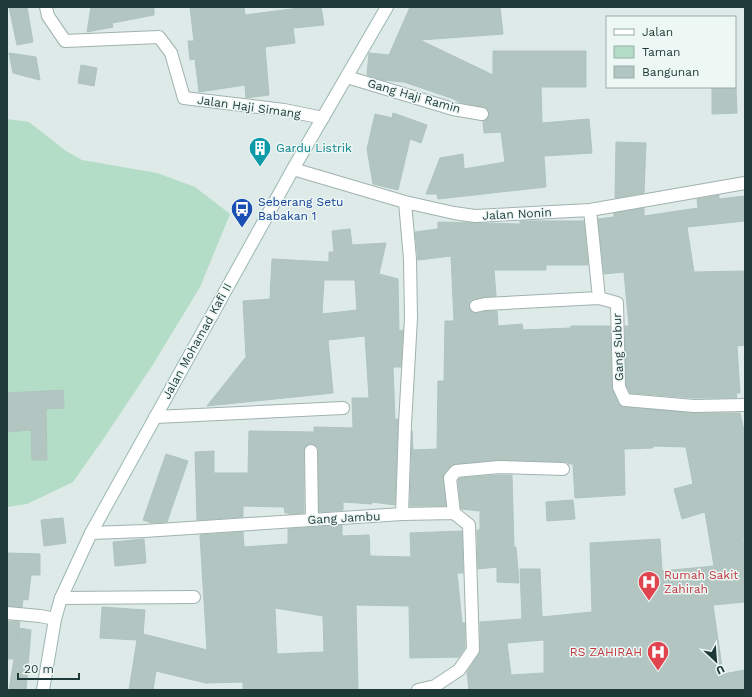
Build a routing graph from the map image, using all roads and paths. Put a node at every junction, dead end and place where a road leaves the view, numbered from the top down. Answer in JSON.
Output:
{"nodes":[{"id":1,"x":46,"y":7,"type":"edge"},
{"id":2,"x":387,"y":7,"type":"edge"},
{"id":3,"x":347,"y":77,"type":"junction"},
{"id":4,"x":482,"y":114,"type":"dead end"},
{"id":5,"x":323,"y":118,"type":"junction"},
{"id":6,"x":293,"y":169,"type":"junction"},
{"id":7,"x":745,"y":183,"type":"edge"},
{"id":8,"x":405,"y":202,"type":"junction"},
{"id":9,"x":590,"y":210,"type":"junction"},
{"id":10,"x":599,"y":298,"type":"junction"},
{"id":11,"x":476,"y":306,"type":"dead end"},
{"id":12,"x":745,"y":405,"type":"edge"},
{"id":13,"x":343,"y":408,"type":"dead end"},
{"id":14,"x":155,"y":417,"type":"junction"},
{"id":15,"x":311,"y":451,"type":"dead end"},
{"id":16,"x":563,"y":470,"type":"dead end"},
{"id":17,"x":454,"y":513,"type":"junction"},
{"id":18,"x":402,"y":514,"type":"junction"},
{"id":19,"x":312,"y":520,"type":"junction"},
{"id":20,"x":91,"y":533,"type":"junction"},
{"id":21,"x":194,"y":597,"type":"dead end"},
{"id":22,"x":61,"y":598,"type":"junction"},
{"id":23,"x":7,"y":613,"type":"edge"},
{"id":24,"x":55,"y":620,"type":"junction"},
{"id":25,"x":43,"y":690,"type":"edge"},
{"id":26,"x":418,"y":690,"type":"edge"}],
"edges":[{"from":1,"to":5,"type":"street","name":"Jalan Haji Simang"},
{"from":2,"to":3,"type":"street","name":"Jalan Mohamad Kafi II"},
{"from":3,"to":4,"type":"street","name":"Gang Haji Ramin"},
{"from":3,"to":5,"type":"street","name":"Jalan Mohamad Kafi II"},
{"from":5,"to":6,"type":"street","name":"Jalan Mohamad Kafi II"},
{"from":6,"to":8,"type":"street","name":"Jalan Nonin"},
{"from":6,"to":14,"type":"street","name":"Jalan Mohamad Kafi II"},
{"from":7,"to":9,"type":"street","name":"Jalan Nonin"},
{"from":8,"to":9,"type":"street","name":"Jalan Nonin"},
{"from":8,"to":18,"type":"street"},
{"from":9,"to":10,"type":"street"},
{"from":10,"to":11,"type":"street"},
{"from":10,"to":12,"type":"street","name":"Gang Subur"},
{"from":13,"to":14,"type":"street"},
{"from":14,"to":20,"type":"street","name":"Jalan Mohamad Kafi II"},
{"from":15,"to":19,"type":"street"},
{"from":16,"to":17,"type":"street"},
{"from":17,"to":18,"type":"street","name":"Gang Jambu"},
{"from":17,"to":26,"type":"street"},
{"from":18,"to":19,"type":"street","name":"Gang Jambu"},
{"from":19,"to":20,"type":"street","name":"Gang Jambu"},
{"from":20,"to":22,"type":"street","name":"Jalan Mohamad Kafi II"},
{"from":21,"to":22,"type":"street"},
{"from":22,"to":24,"type":"street","name":"Jalan Mohamad Kafi II"},
{"from":23,"to":24,"type":"street"},
{"from":24,"to":25,"type":"street","name":"Jalan Mohamad Kafi II"}]}
